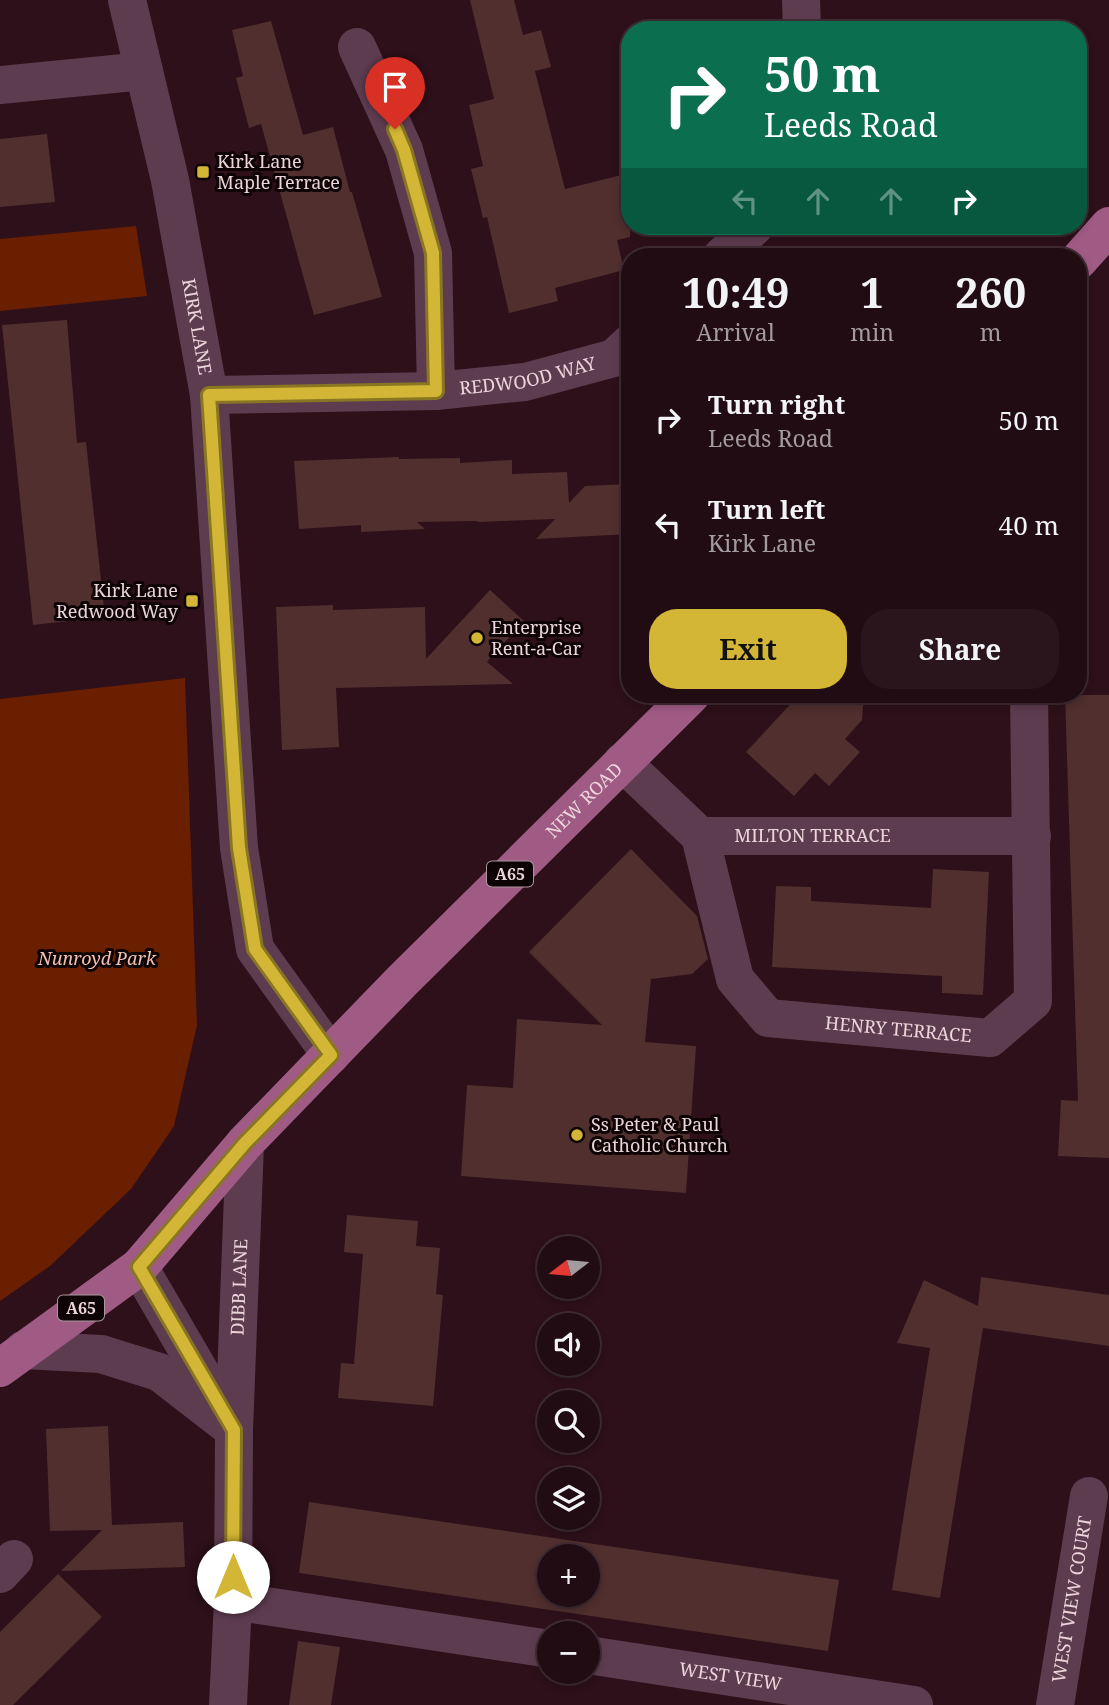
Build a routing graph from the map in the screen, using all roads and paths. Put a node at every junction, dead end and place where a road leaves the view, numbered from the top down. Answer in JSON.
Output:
{"nodes":[{"id":1,"x":127,"y":0,"type":"edge"},
{"id":2,"x":801,"y":0,"type":"edge"},
{"id":3,"x":802,"y":21,"type":"edge"},
{"id":4,"x":358,"y":47,"type":"dead end"},
{"id":5,"x":144,"y":71,"type":"junction"},
{"id":6,"x":0,"y":85,"type":"edge"},
{"id":7,"x":1109,"y":226,"type":"edge"},
{"id":8,"x":745,"y":235,"type":"edge"},
{"id":9,"x":731,"y":248,"type":"edge"},
{"id":10,"x":1087,"y":251,"type":"edge"},
{"id":11,"x":621,"y":351,"type":"edge"},
{"id":12,"x":436,"y":391,"type":"junction"},
{"id":13,"x":209,"y":395,"type":"junction"},
{"id":14,"x":683,"y":703,"type":"edge"},
{"id":15,"x":1030,"y":703,"type":"edge"},
{"id":16,"x":622,"y":762,"type":"junction"},
{"id":17,"x":1032,"y":835,"type":"junction"},
{"id":18,"x":700,"y":836,"type":"junction"},
{"id":19,"x":331,"y":1055,"type":"junction"},
{"id":20,"x":245,"y":1143,"type":"junction"},
{"id":21,"x":139,"y":1267,"type":"junction"},
{"id":22,"x":11,"y":1359,"type":"edge"},
{"id":23,"x":234,"y":1430,"type":"junction"},
{"id":24,"x":1089,"y":1496,"type":"dead end"},
{"id":25,"x":233,"y":1601,"type":"junction"},
{"id":26,"x":537,"y":1648,"type":"edge"},
{"id":27,"x":600,"y":1657,"type":"edge"},
{"id":28,"x":228,"y":1705,"type":"edge"},
{"id":29,"x":914,"y":1705,"type":"edge"},
{"id":30,"x":1055,"y":1705,"type":"edge"}],
"edges":[{"from":1,"to":5,"type":"street","name":"KIRK LANE"},
{"from":2,"to":3,"type":"street"},
{"from":4,"to":12,"type":"street"},
{"from":5,"to":6,"type":"street"},
{"from":5,"to":13,"type":"street","name":"KIRK LANE"},
{"from":7,"to":10,"type":"main road"},
{"from":8,"to":9,"type":"street"},
{"from":11,"to":12,"type":"street","name":"REDWOOD WAY"},
{"from":12,"to":13,"type":"street","name":"REDWOOD WAY"},
{"from":13,"to":19,"type":"street","name":"KIRK LANE"},
{"from":14,"to":16,"type":"main road","name":"NEW ROAD","number":"A65"},
{"from":15,"to":17,"type":"street","name":"HENRY TERRACE"},
{"from":16,"to":18,"type":"street"},
{"from":16,"to":19,"type":"main road","name":"NEW ROAD","number":"A65"},
{"from":17,"to":18,"type":"street","name":"MILTON TERRACE"},
{"from":17,"to":18,"type":"street","name":"HENRY TERRACE"},
{"from":19,"to":20,"type":"main road","number":"A65"},
{"from":20,"to":21,"type":"main road","number":"A65"},
{"from":20,"to":23,"type":"street","name":"DIBB LANE"},
{"from":21,"to":22,"type":"main road","number":"A65"},
{"from":21,"to":23,"type":"street"},
{"from":22,"to":23,"type":"street"},
{"from":23,"to":25,"type":"street","name":"DIBB LANE"},
{"from":24,"to":30,"type":"street","name":"WEST VIEW COURT"},
{"from":25,"to":26,"type":"street"},
{"from":25,"to":28,"type":"street","name":"DIBB LANE"},
{"from":27,"to":29,"type":"street","name":"WEST VIEW"}]}
